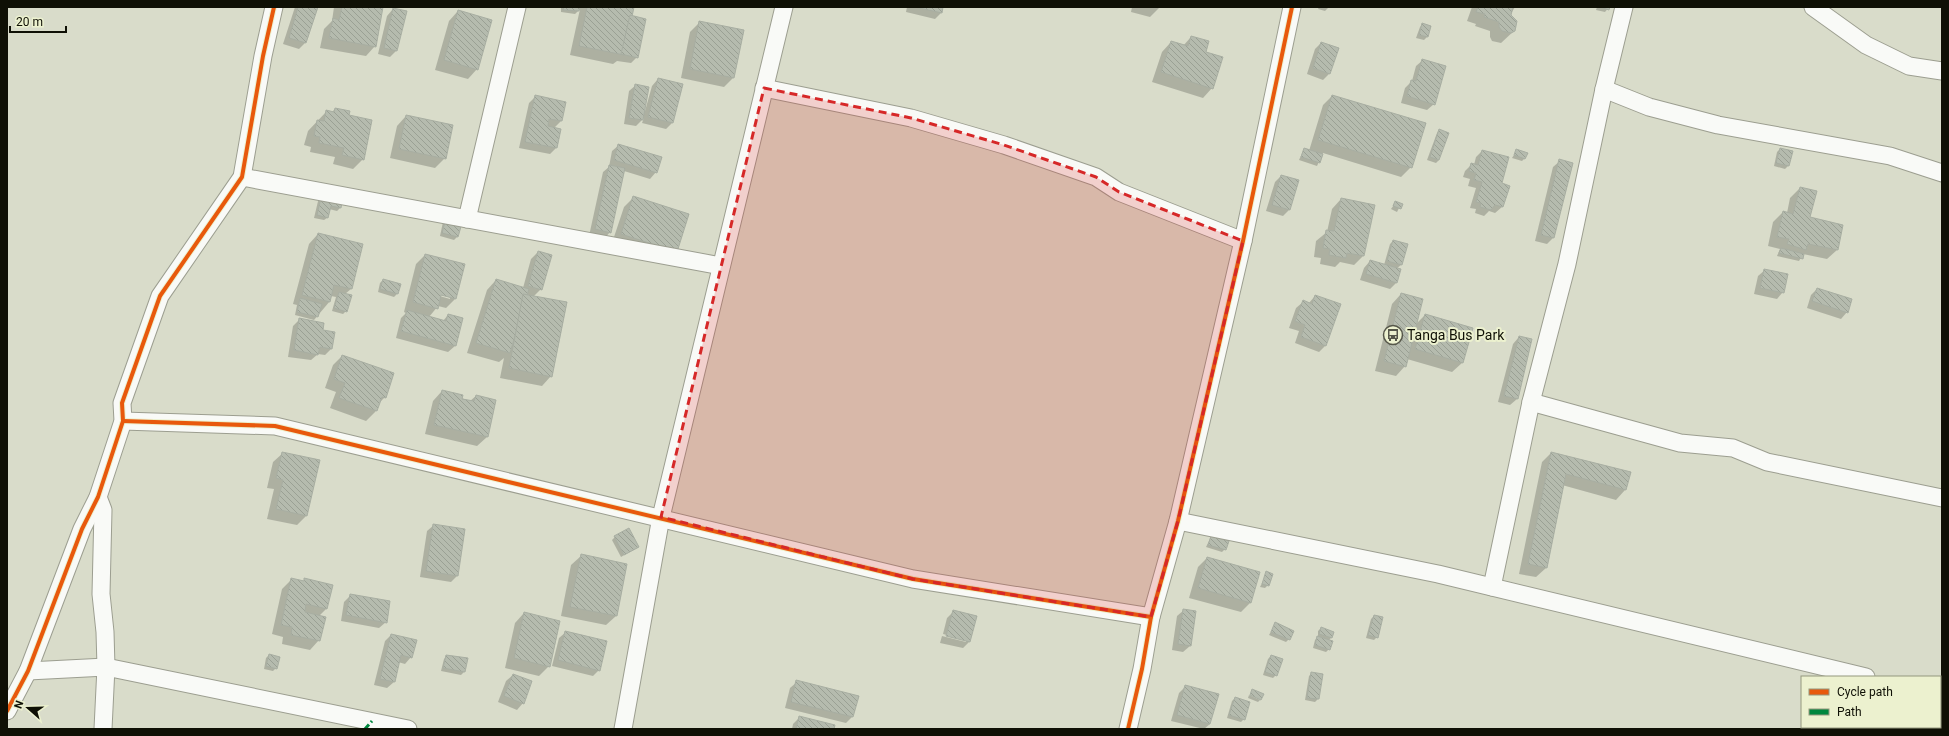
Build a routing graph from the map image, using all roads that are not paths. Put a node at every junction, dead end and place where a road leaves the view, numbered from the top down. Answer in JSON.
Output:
{"nodes":[{"id":1,"x":274,"y":7,"type":"edge"},
{"id":2,"x":517,"y":7,"type":"edge"},
{"id":3,"x":784,"y":7,"type":"edge"},
{"id":4,"x":1292,"y":7,"type":"edge"},
{"id":5,"x":1624,"y":7,"type":"edge"},
{"id":6,"x":1814,"y":7,"type":"edge"},
{"id":7,"x":1942,"y":71,"type":"edge"},
{"id":8,"x":764,"y":88,"type":"junction"},
{"id":9,"x":1604,"y":89,"type":"junction"},
{"id":10,"x":1942,"y":173,"type":"edge"},
{"id":11,"x":242,"y":177,"type":"junction"},
{"id":12,"x":466,"y":219,"type":"junction"},
{"id":13,"x":1243,"y":241,"type":"junction"},
{"id":14,"x":721,"y":266,"type":"junction"},
{"id":15,"x":1531,"y":402,"type":"junction"},
{"id":16,"x":123,"y":421,"type":"junction"},
{"id":17,"x":98,"y":497,"type":"junction"},
{"id":18,"x":1942,"y":498,"type":"edge"},
{"id":19,"x":661,"y":517,"type":"junction"},
{"id":20,"x":1178,"y":521,"type":"junction"},
{"id":21,"x":1492,"y":587,"type":"junction"},
{"id":22,"x":1151,"y":617,"type":"junction"},
{"id":23,"x":106,"y":667,"type":"junction"},
{"id":24,"x":28,"y":671,"type":"junction"},
{"id":25,"x":1862,"y":676,"type":"edge"},
{"id":26,"x":7,"y":712,"type":"edge"},
{"id":27,"x":103,"y":729,"type":"edge"},
{"id":28,"x":408,"y":729,"type":"edge"},
{"id":29,"x":623,"y":729,"type":"edge"},
{"id":30,"x":1128,"y":729,"type":"edge"}],
"edges":[{"from":1,"to":11,"type":"street"},
{"from":2,"to":12,"type":"street"},
{"from":3,"to":8,"type":"street"},
{"from":4,"to":13,"type":"street"},
{"from":5,"to":9,"type":"street"},
{"from":6,"to":7,"type":"street"},
{"from":8,"to":13,"type":"street"},
{"from":8,"to":14,"type":"street"},
{"from":9,"to":10,"type":"street"},
{"from":9,"to":15,"type":"street"},
{"from":11,"to":12,"type":"street"},
{"from":11,"to":16,"type":"street"},
{"from":12,"to":14,"type":"street"},
{"from":13,"to":20,"type":"street"},
{"from":14,"to":19,"type":"street"},
{"from":15,"to":18,"type":"street"},
{"from":15,"to":21,"type":"street"},
{"from":16,"to":17,"type":"street"},
{"from":16,"to":19,"type":"street"},
{"from":17,"to":23,"type":"street"},
{"from":17,"to":24,"type":"street"},
{"from":19,"to":22,"type":"street"},
{"from":19,"to":29,"type":"street"},
{"from":20,"to":21,"type":"street"},
{"from":20,"to":22,"type":"street"},
{"from":21,"to":25,"type":"street"},
{"from":22,"to":30,"type":"street"},
{"from":23,"to":24,"type":"street"},
{"from":23,"to":27,"type":"street"},
{"from":23,"to":28,"type":"street"},
{"from":24,"to":26,"type":"street"}]}
